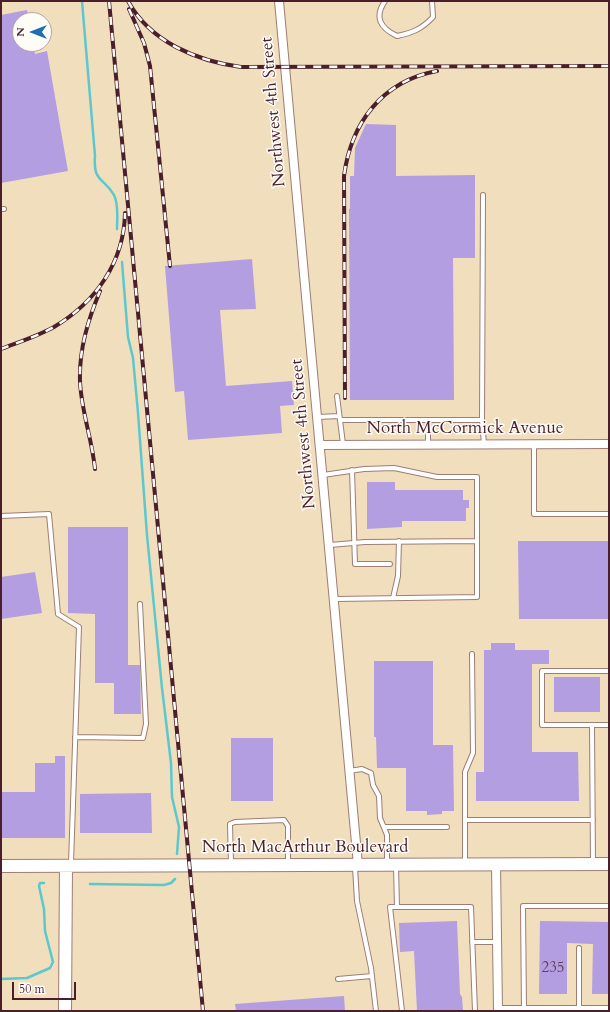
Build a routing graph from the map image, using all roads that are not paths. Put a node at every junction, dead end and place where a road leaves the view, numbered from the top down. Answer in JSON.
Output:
{"nodes":[{"id":1,"x":278,"y":1,"type":"edge"},
{"id":2,"x":385,"y":1,"type":"edge"},
{"id":3,"x":432,"y":1,"type":"edge"},
{"id":4,"x":483,"y":195,"type":"dead end"},
{"id":5,"x":337,"y":396,"type":"dead end"},
{"id":6,"x":318,"y":417,"type":"junction"},
{"id":7,"x":340,"y":418,"type":"junction"},
{"id":8,"x":428,"y":420,"type":"junction"},
{"id":9,"x":482,"y":420,"type":"junction"},
{"id":10,"x":343,"y":444,"type":"junction"},
{"id":11,"x":428,"y":444,"type":"junction"},
{"id":12,"x":484,"y":444,"type":"junction"},
{"id":13,"x":534,"y":444,"type":"junction"},
{"id":14,"x":609,"y":444,"type":"edge"},
{"id":15,"x":320,"y":445,"type":"junction"},
{"id":16,"x":352,"y":470,"type":"junction"},
{"id":17,"x":323,"y":474,"type":"junction"},
{"id":18,"x":609,"y":514,"type":"edge"},
{"id":19,"x":1,"y":516,"type":"edge"},
{"id":20,"x":399,"y":541,"type":"junction"},
{"id":21,"x":477,"y":541,"type":"junction"},
{"id":22,"x":354,"y":542,"type":"junction"},
{"id":23,"x":330,"y":545,"type":"junction"},
{"id":24,"x":390,"y":564,"type":"dead end"},
{"id":25,"x":393,"y":598,"type":"junction"},
{"id":26,"x":335,"y":599,"type":"junction"},
{"id":27,"x":140,"y":604,"type":"dead end"},
{"id":28,"x":472,"y":654,"type":"dead end"},
{"id":29,"x":609,"y":671,"type":"edge"},
{"id":30,"x":592,"y":725,"type":"junction"},
{"id":31,"x":609,"y":725,"type":"edge"},
{"id":32,"x":75,"y":737,"type":"junction"},
{"id":33,"x":349,"y":771,"type":"junction"},
{"id":34,"x":465,"y":820,"type":"junction"},
{"id":35,"x":593,"y":820,"type":"junction"},
{"id":36,"x":384,"y":827,"type":"junction"},
{"id":37,"x":447,"y":827,"type":"dead end"},
{"id":38,"x":465,"y":864,"type":"junction"},
{"id":39,"x":496,"y":864,"type":"junction"},
{"id":40,"x":593,"y":864,"type":"junction"},
{"id":41,"x":609,"y":864,"type":"edge"},
{"id":42,"x":231,"y":865,"type":"junction"},
{"id":43,"x":288,"y":865,"type":"junction"},
{"id":44,"x":356,"y":865,"type":"junction"},
{"id":45,"x":391,"y":865,"type":"junction"},
{"id":46,"x":1,"y":866,"type":"edge"},
{"id":47,"x":68,"y":866,"type":"junction"},
{"id":48,"x":609,"y":906,"type":"edge"},
{"id":49,"x":397,"y":907,"type":"junction"},
{"id":50,"x":472,"y":942,"type":"junction"},
{"id":51,"x":497,"y":942,"type":"junction"},
{"id":52,"x":579,"y":948,"type":"dead end"},
{"id":53,"x":372,"y":976,"type":"junction"},
{"id":54,"x":338,"y":979,"type":"dead end"},
{"id":55,"x":579,"y":1008,"type":"junction"},
{"id":56,"x":609,"y":1008,"type":"edge"},
{"id":57,"x":498,"y":1009,"type":"edge"},
{"id":58,"x":524,"y":1009,"type":"edge"},
{"id":59,"x":65,"y":1011,"type":"edge"},
{"id":60,"x":376,"y":1011,"type":"edge"},
{"id":61,"x":402,"y":1011,"type":"edge"},
{"id":62,"x":475,"y":1011,"type":"edge"}],
"edges":[{"from":1,"to":6,"type":"street","name":"Northwest 4th Street"},
{"from":2,"to":3,"type":"lane"},
{"from":4,"to":9,"type":"lane"},
{"from":5,"to":7,"type":"lane"},
{"from":6,"to":7,"type":"lane"},
{"from":6,"to":15,"type":"street","name":"Northwest 4th Street"},
{"from":7,"to":8,"type":"lane"},
{"from":7,"to":10,"type":"lane"},
{"from":8,"to":9,"type":"lane"},
{"from":8,"to":11,"type":"lane"},
{"from":9,"to":12,"type":"lane"},
{"from":10,"to":11,"type":"street","name":"North McCormick Avenue"},
{"from":10,"to":15,"type":"street","name":"North McCormick Avenue"},
{"from":11,"to":12,"type":"street","name":"North McCormick Avenue"},
{"from":12,"to":13,"type":"street","name":"North McCormick Avenue"},
{"from":13,"to":14,"type":"street","name":"North McCormick Avenue"},
{"from":13,"to":18,"type":"lane"},
{"from":15,"to":17,"type":"street","name":"Northwest 4th Street"},
{"from":16,"to":17,"type":"lane"},
{"from":16,"to":21,"type":"lane"},
{"from":16,"to":22,"type":"lane"},
{"from":17,"to":23,"type":"street","name":"Northwest 4th Street"},
{"from":19,"to":32,"type":"lane"},
{"from":20,"to":21,"type":"lane"},
{"from":20,"to":22,"type":"lane"},
{"from":20,"to":25,"type":"lane"},
{"from":21,"to":25,"type":"lane"},
{"from":22,"to":23,"type":"lane"},
{"from":22,"to":24,"type":"lane"},
{"from":23,"to":26,"type":"street","name":"Northwest 4th Street"},
{"from":25,"to":26,"type":"lane"},
{"from":26,"to":33,"type":"street","name":"Northwest 4th Street"},
{"from":27,"to":32,"type":"lane"},
{"from":28,"to":34,"type":"lane"},
{"from":29,"to":30,"type":"lane"},
{"from":30,"to":31,"type":"lane"},
{"from":30,"to":35,"type":"lane"},
{"from":32,"to":47,"type":"lane"},
{"from":33,"to":36,"type":"lane"},
{"from":33,"to":44,"type":"street","name":"Northwest 4th Street"},
{"from":34,"to":35,"type":"lane"},
{"from":34,"to":38,"type":"lane"},
{"from":35,"to":40,"type":"lane"},
{"from":36,"to":37,"type":"lane"},
{"from":36,"to":45,"type":"lane"},
{"from":38,"to":39,"type":"main road","name":"North MacArthur Boulevard"},
{"from":38,"to":45,"type":"main road","name":"North MacArthur Boulevard"},
{"from":39,"to":40,"type":"main road","name":"North MacArthur Boulevard"},
{"from":39,"to":51,"type":"street"},
{"from":40,"to":41,"type":"main road","name":"North MacArthur Boulevard"},
{"from":42,"to":43,"type":"main road","name":"North MacArthur Boulevard"},
{"from":42,"to":43,"type":"lane"},
{"from":42,"to":47,"type":"main road","name":"North MacArthur Boulevard"},
{"from":43,"to":44,"type":"main road","name":"North MacArthur Boulevard"},
{"from":44,"to":45,"type":"main road","name":"North MacArthur Boulevard"},
{"from":44,"to":53,"type":"lane"},
{"from":45,"to":49,"type":"lane"},
{"from":46,"to":47,"type":"main road","name":"North MacArthur Boulevard"},
{"from":47,"to":59,"type":"main road"},
{"from":48,"to":58,"type":"lane"},
{"from":49,"to":50,"type":"lane"},
{"from":49,"to":61,"type":"lane"},
{"from":50,"to":51,"type":"lane"},
{"from":50,"to":62,"type":"lane"},
{"from":51,"to":57,"type":"street"},
{"from":52,"to":55,"type":"lane"},
{"from":53,"to":54,"type":"lane"},
{"from":53,"to":60,"type":"lane"},
{"from":55,"to":56,"type":"lane"},
{"from":55,"to":58,"type":"lane"},
{"from":57,"to":58,"type":"lane"}]}
